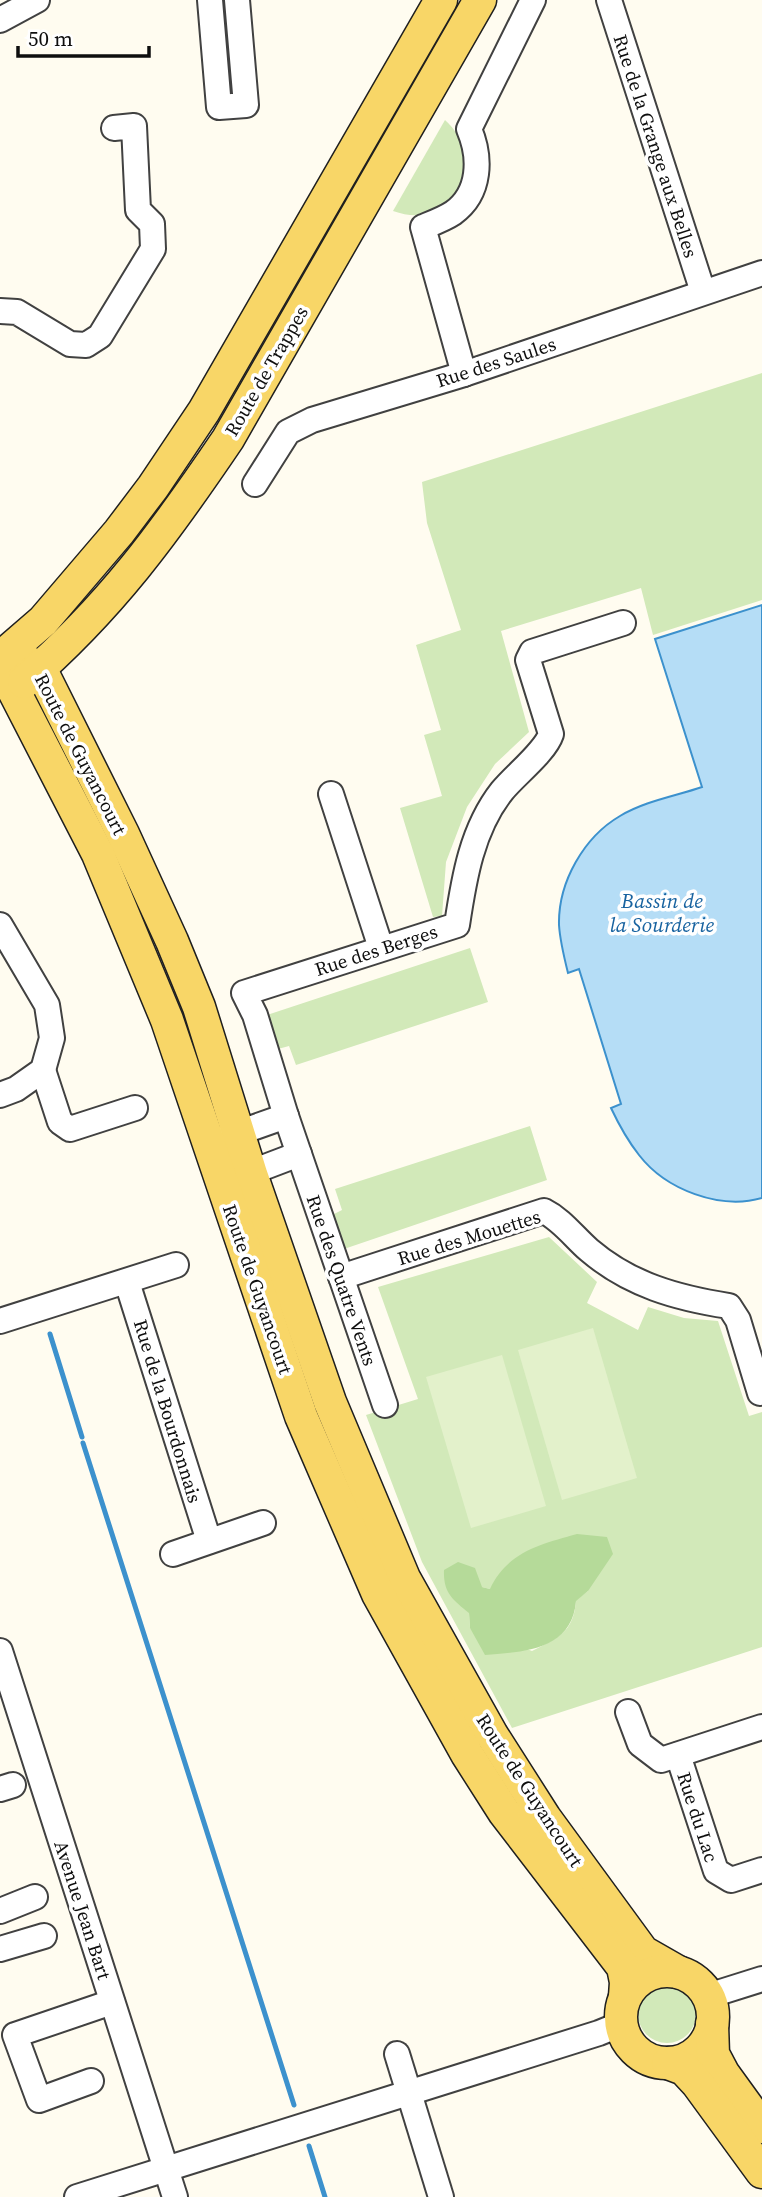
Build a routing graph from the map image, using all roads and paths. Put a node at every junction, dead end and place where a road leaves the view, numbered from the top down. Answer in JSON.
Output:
{"nodes":[{"id":1,"x":37,"y":0,"type":"edge"},
{"id":2,"x":210,"y":0,"type":"edge"},
{"id":3,"x":237,"y":0,"type":"edge"},
{"id":4,"x":440,"y":0,"type":"edge"},
{"id":5,"x":480,"y":0,"type":"edge"},
{"id":6,"x":533,"y":0,"type":"edge"},
{"id":7,"x":609,"y":0,"type":"edge"},
{"id":8,"x":0,"y":20,"type":"edge"},
{"id":9,"x":114,"y":128,"type":"dead end"},
{"id":10,"x":762,"y":273,"type":"edge"},
{"id":11,"x":704,"y":292,"type":"junction"},
{"id":12,"x":0,"y":311,"type":"edge"},
{"id":13,"x":464,"y":374,"type":"junction"},
{"id":14,"x":255,"y":484,"type":"dead end"},
{"id":15,"x":623,"y":623,"type":"dead end"},
{"id":16,"x":3,"y":655,"type":"edge"},
{"id":17,"x":40,"y":668,"type":"junction"},
{"id":18,"x":7,"y":697,"type":"edge"},
{"id":19,"x":331,"y":794,"type":"dead end"},
{"id":20,"x":0,"y":925,"type":"edge"},
{"id":21,"x":381,"y":948,"type":"junction"},
{"id":22,"x":244,"y":993,"type":"joint"},
{"id":23,"x":43,"y":1070,"type":"junction"},
{"id":24,"x":0,"y":1095,"type":"edge"},
{"id":25,"x":135,"y":1108,"type":"dead end"},
{"id":26,"x":286,"y":1116,"type":"junction"},
{"id":27,"x":223,"y":1138,"type":"junction"},
{"id":28,"x":299,"y":1154,"type":"junction"},
{"id":29,"x":236,"y":1178,"type":"junction"},
{"id":30,"x":176,"y":1265,"type":"dead end"},
{"id":31,"x":341,"y":1277,"type":"junction"},
{"id":32,"x":127,"y":1282,"type":"junction"},
{"id":33,"x":0,"y":1321,"type":"edge"},
{"id":34,"x":762,"y":1392,"type":"edge"},
{"id":35,"x":385,"y":1405,"type":"dead end"},
{"id":36,"x":263,"y":1523,"type":"dead end"},
{"id":37,"x":209,"y":1541,"type":"junction"},
{"id":38,"x":173,"y":1554,"type":"dead end"},
{"id":39,"x":0,"y":1651,"type":"edge"},
{"id":40,"x":628,"y":1712,"type":"dead end"},
{"id":41,"x":762,"y":1727,"type":"edge"},
{"id":42,"x":678,"y":1755,"type":"junction"},
{"id":43,"x":762,"y":1870,"type":"edge"},
{"id":44,"x":35,"y":1897,"type":"dead end"},
{"id":45,"x":0,"y":1911,"type":"edge"},
{"id":46,"x":44,"y":1936,"type":"dead end"},
{"id":47,"x":0,"y":1949,"type":"edge"},
{"id":48,"x":678,"y":1972,"type":"junction"},
{"id":49,"x":762,"y":1979,"type":"edge"},
{"id":50,"x":112,"y":2002,"type":"junction"},
{"id":51,"x":623,"y":2010,"type":"junction"},
{"id":52,"x":710,"y":2010,"type":"junction"},
{"id":53,"x":8,"y":2037,"type":"edge"},
{"id":54,"x":397,"y":2054,"type":"dead end"},
{"id":55,"x":668,"y":2063,"type":"junction"},
{"id":56,"x":91,"y":2081,"type":"dead end"},
{"id":57,"x":409,"y":2093,"type":"junction"},
{"id":58,"x":762,"y":2127,"type":"edge"},
{"id":59,"x":167,"y":2169,"type":"junction"},
{"id":60,"x":762,"y":2172,"type":"edge"},
{"id":61,"x":77,"y":2197,"type":"edge"},
{"id":62,"x":175,"y":2197,"type":"edge"},
{"id":63,"x":442,"y":2197,"type":"edge"}],
"edges":[{"from":1,"to":8,"type":"street"},
{"from":2,"to":3,"type":"street"},
{"from":4,"to":16,"type":"main road","name":"Route de Trappes"},
{"from":5,"to":17,"type":"main road","name":"Route de Trappes"},
{"from":6,"to":13,"type":"street"},
{"from":7,"to":11,"type":"street","name":"Rue de la Grange aux Belles"},
{"from":9,"to":12,"type":"street"},
{"from":10,"to":11,"type":"street","name":"Rue des Saules"},
{"from":11,"to":13,"type":"street","name":"Rue des Saules"},
{"from":13,"to":14,"type":"street","name":"Rue des Saules"},
{"from":15,"to":21,"type":"street","name":"Rue des Berges"},
{"from":16,"to":17,"type":"main road","name":"Route de Guyancourt"},
{"from":16,"to":18,"type":"main road","name":"Route de Guyancourt"},
{"from":17,"to":18,"type":"main road","name":"Route de Trappes"},
{"from":17,"to":27,"type":"main road","name":"Route de Guyancourt"},
{"from":18,"to":27,"type":"main road","name":"Route de Guyancourt"},
{"from":19,"to":21,"type":"street"},
{"from":20,"to":23,"type":"street"},
{"from":21,"to":22,"type":"street","name":"Rue des Berges"},
{"from":22,"to":26,"type":"street","name":"Rue des Quatre Vents"},
{"from":23,"to":24,"type":"street"},
{"from":23,"to":25,"type":"street"},
{"from":26,"to":27,"type":"street"},
{"from":26,"to":28,"type":"street","name":"Rue des Quatre Vents"},
{"from":27,"to":29,"type":"main road","name":"Route de Guyancourt"},
{"from":28,"to":29,"type":"street"},
{"from":28,"to":31,"type":"street","name":"Rue des Quatre Vents"},
{"from":29,"to":48,"type":"main road","name":"Route de Guyancourt"},
{"from":29,"to":51,"type":"main road","name":"Route de Guyancourt"},
{"from":30,"to":32,"type":"street"},
{"from":31,"to":34,"type":"street","name":"Rue des Mouettes"},
{"from":31,"to":35,"type":"street","name":"Rue des Quatre Vents"},
{"from":32,"to":33,"type":"street"},
{"from":32,"to":37,"type":"street","name":"Rue de la Bourdonnais"},
{"from":36,"to":37,"type":"street"},
{"from":37,"to":38,"type":"street"},
{"from":39,"to":50,"type":"street","name":"Avenue Jean Bart"},
{"from":40,"to":42,"type":"street"},
{"from":41,"to":42,"type":"street"},
{"from":42,"to":43,"type":"street","name":"Rue du Lac"},
{"from":44,"to":45,"type":"street"},
{"from":46,"to":47,"type":"street"},
{"from":48,"to":51,"type":"main road"},
{"from":48,"to":52,"type":"main road"},
{"from":49,"to":52,"type":"street"},
{"from":50,"to":53,"type":"street"},
{"from":50,"to":59,"type":"street","name":"Avenue Jean Bart"},
{"from":51,"to":55,"type":"main road"},
{"from":51,"to":57,"type":"street"},
{"from":52,"to":55,"type":"main road"},
{"from":52,"to":58,"type":"main road"},
{"from":53,"to":56,"type":"street"},
{"from":54,"to":57,"type":"street"},
{"from":55,"to":60,"type":"main road"},
{"from":57,"to":59,"type":"street"},
{"from":57,"to":63,"type":"street"},
{"from":59,"to":61,"type":"street"},
{"from":59,"to":62,"type":"street","name":"Avenue Jean Bart"}]}
